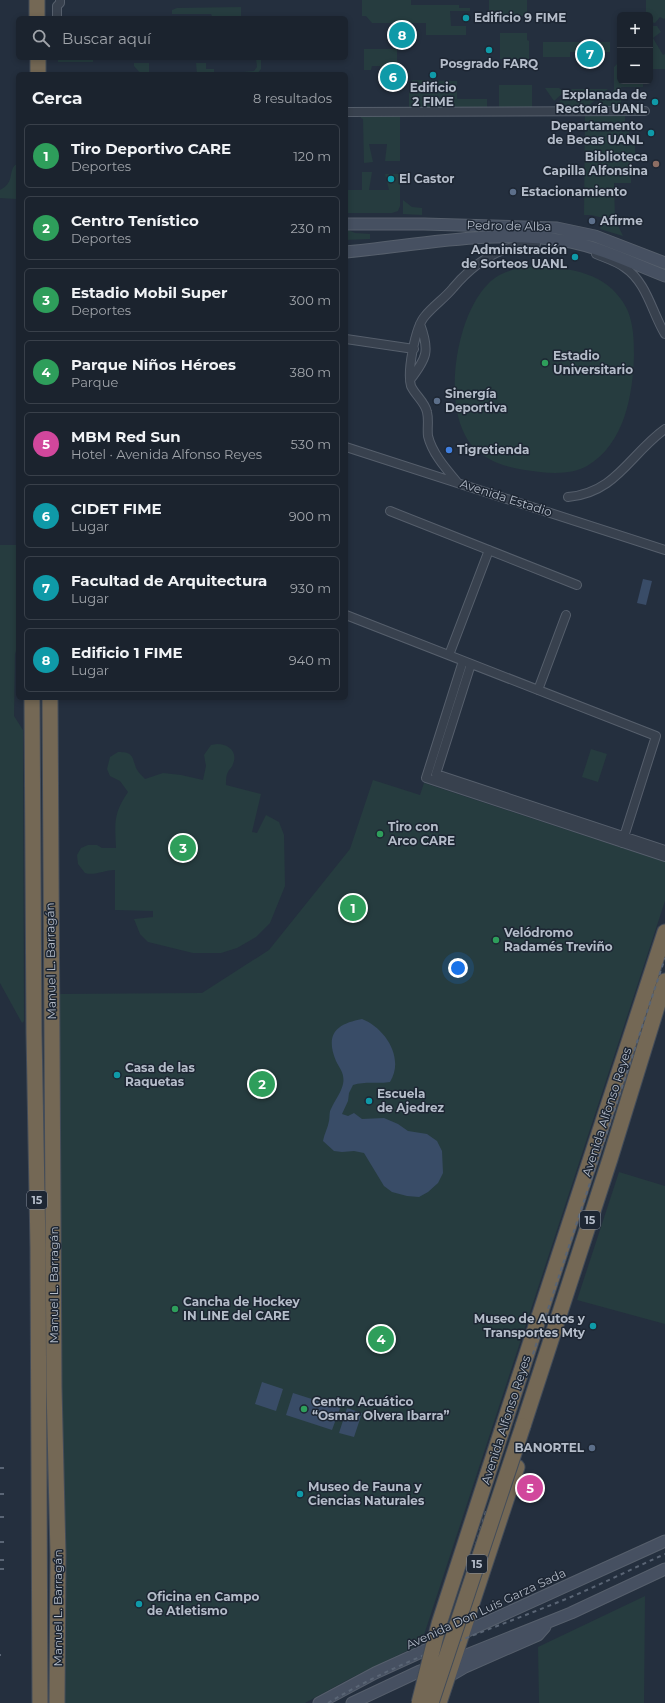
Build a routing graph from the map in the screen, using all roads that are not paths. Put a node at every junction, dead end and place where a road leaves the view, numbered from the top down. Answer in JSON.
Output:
{"nodes":[{"id":1,"x":37,"y":0,"type":"edge"},
{"id":2,"x":60,"y":0,"type":"edge"},
{"id":3,"x":37,"y":16,"type":"edge"},
{"id":4,"x":56,"y":16,"type":"edge"},
{"id":5,"x":38,"y":60,"type":"edge"},
{"id":6,"x":38,"y":72,"type":"edge"},
{"id":7,"x":645,"y":111,"type":"dead end"},
{"id":8,"x":348,"y":112,"type":"edge"},
{"id":9,"x":348,"y":224,"type":"edge"},
{"id":10,"x":536,"y":244,"type":"dead end"},
{"id":11,"x":348,"y":252,"type":"edge"},
{"id":12,"x":596,"y":254,"type":"dead end"},
{"id":13,"x":665,"y":263,"type":"edge"},
{"id":14,"x":665,"y":276,"type":"edge"},
{"id":15,"x":420,"y":324,"type":"junction"},
{"id":16,"x":665,"y":334,"type":"edge"},
{"id":17,"x":348,"y":339,"type":"edge"},
{"id":18,"x":414,"y":349,"type":"junction"},
{"id":19,"x":410,"y":380,"type":"junction"},
{"id":20,"x":665,"y":429,"type":"edge"},
{"id":21,"x":348,"y":448,"type":"edge"},
{"id":22,"x":457,"y":482,"type":"junction"},
{"id":23,"x":568,"y":497,"type":"dead end"},
{"id":24,"x":390,"y":511,"type":"dead end"},
{"id":25,"x":489,"y":550,"type":"junction"},
{"id":26,"x":665,"y":550,"type":"edge"},
{"id":27,"x":576,"y":584,"type":"dead end"},
{"id":28,"x":566,"y":615,"type":"dead end"},
{"id":29,"x":348,"y":616,"type":"edge"},
{"id":30,"x":450,"y":655,"type":"junction"},
{"id":31,"x":467,"y":662,"type":"junction"},
{"id":32,"x":538,"y":690,"type":"junction"},
{"id":33,"x":32,"y":700,"type":"edge"},
{"id":34,"x":50,"y":700,"type":"edge"},
{"id":35,"x":623,"y":840,"type":"junction"},
{"id":36,"x":665,"y":850,"type":"edge"},
{"id":37,"x":665,"y":857,"type":"edge"},
{"id":38,"x":665,"y":932,"type":"edge"},
{"id":39,"x":665,"y":982,"type":"edge"},
{"id":40,"x":639,"y":1063,"type":"junction"},
{"id":41,"x":616,"y":1084,"type":"junction"},
{"id":42,"x":533,"y":1339,"type":"junction"},
{"id":43,"x":540,"y":1376,"type":"junction"},
{"id":44,"x":665,"y":1542,"type":"edge"},
{"id":45,"x":665,"y":1569,"type":"edge"},
{"id":46,"x":39,"y":1572,"type":"junction"},
{"id":47,"x":547,"y":1623,"type":"junction"},
{"id":48,"x":463,"y":1633,"type":"junction"},
{"id":49,"x":425,"y":1652,"type":"junction"},
{"id":50,"x":454,"y":1660,"type":"junction"},
{"id":51,"x":420,"y":1671,"type":"junction"},
{"id":52,"x":446,"y":1682,"type":"junction"},
{"id":53,"x":57,"y":1686,"type":"junction"},
{"id":54,"x":40,"y":1703,"type":"edge"},
{"id":55,"x":57,"y":1703,"type":"edge"},
{"id":56,"x":319,"y":1703,"type":"edge"},
{"id":57,"x":352,"y":1703,"type":"edge"},
{"id":58,"x":413,"y":1703,"type":"edge"},
{"id":59,"x":419,"y":1703,"type":"edge"},
{"id":60,"x":431,"y":1703,"type":"edge"},
{"id":61,"x":439,"y":1703,"type":"edge"}],
"edges":[{"from":1,"to":3,"type":"highway"},
{"from":2,"to":4,"type":"street"},
{"from":5,"to":6,"type":"highway"},
{"from":7,"to":8,"type":"street"},
{"from":9,"to":13,"type":"street","name":"Pedro de Alba"},
{"from":10,"to":15,"type":"street"},
{"from":11,"to":14,"type":"street","name":"Pedro de Alba"},
{"from":12,"to":16,"type":"street"},
{"from":15,"to":18,"type":"street"},
{"from":15,"to":19,"type":"street"},
{"from":17,"to":18,"type":"street"},
{"from":18,"to":19,"type":"street"},
{"from":19,"to":22,"type":"street"},
{"from":20,"to":23,"type":"street"},
{"from":21,"to":22,"type":"street","name":"Avenida Estadio"},
{"from":22,"to":26,"type":"street","name":"Avenida Estadio"},
{"from":24,"to":25,"type":"street"},
{"from":25,"to":27,"type":"street"},
{"from":25,"to":30,"type":"street"},
{"from":28,"to":32,"type":"street"},
{"from":29,"to":30,"type":"street"},
{"from":30,"to":31,"type":"street"},
{"from":31,"to":32,"type":"street"},
{"from":31,"to":35,"type":"street"},
{"from":32,"to":35,"type":"street"},
{"from":33,"to":46,"type":"highway","name":"Manuel L. Barragán","number":"15"},
{"from":34,"to":53,"type":"highway","name":"Manuel L. Barragán","number":"15"},
{"from":35,"to":36,"type":"street"},
{"from":35,"to":37,"type":"street"},
{"from":38,"to":41,"type":"highway","name":"Avenida Alfonso Reyes","number":"15"},
{"from":39,"to":40,"type":"highway","name":"Avenida Alfonso Reyes","number":"15"},
{"from":40,"to":41,"type":"highway"},
{"from":40,"to":43,"type":"highway","name":"Avenida Alfonso Reyes","number":"15"},
{"from":41,"to":42,"type":"highway","name":"Avenida Alfonso Reyes","number":"15"},
{"from":42,"to":49,"type":"highway"},
{"from":42,"to":59,"type":"highway","name":"Avenida Alfonso Reyes","number":"15","bridge":true},
{"from":43,"to":48,"type":"highway"},
{"from":43,"to":60,"type":"highway","name":"Avenida Alfonso Reyes","number":"15","bridge":true},
{"from":44,"to":48,"type":"street","name":"Avenida Don Luis Garza Sada"},
{"from":45,"to":47,"type":"street"},
{"from":46,"to":53,"type":"highway"},
{"from":46,"to":54,"type":"highway","name":"Manuel L. Barragán","number":"15"},
{"from":47,"to":50,"type":"street"},
{"from":47,"to":52,"type":"street"},
{"from":48,"to":49,"type":"street","name":"Avenida Don Luis Garza Sada"},
{"from":48,"to":50,"type":"highway"},
{"from":49,"to":50,"type":"highway"},
{"from":49,"to":51,"type":"highway"},
{"from":49,"to":56,"type":"street","name":"Avenida Don Luis Garza Sada"},
{"from":50,"to":51,"type":"street"},
{"from":50,"to":52,"type":"highway"},
{"from":51,"to":52,"type":"highway"},
{"from":51,"to":57,"type":"street"},
{"from":51,"to":58,"type":"highway"},
{"from":52,"to":61,"type":"highway"},
{"from":53,"to":55,"type":"highway","name":"Manuel L. Barragán","number":"15"}]}
